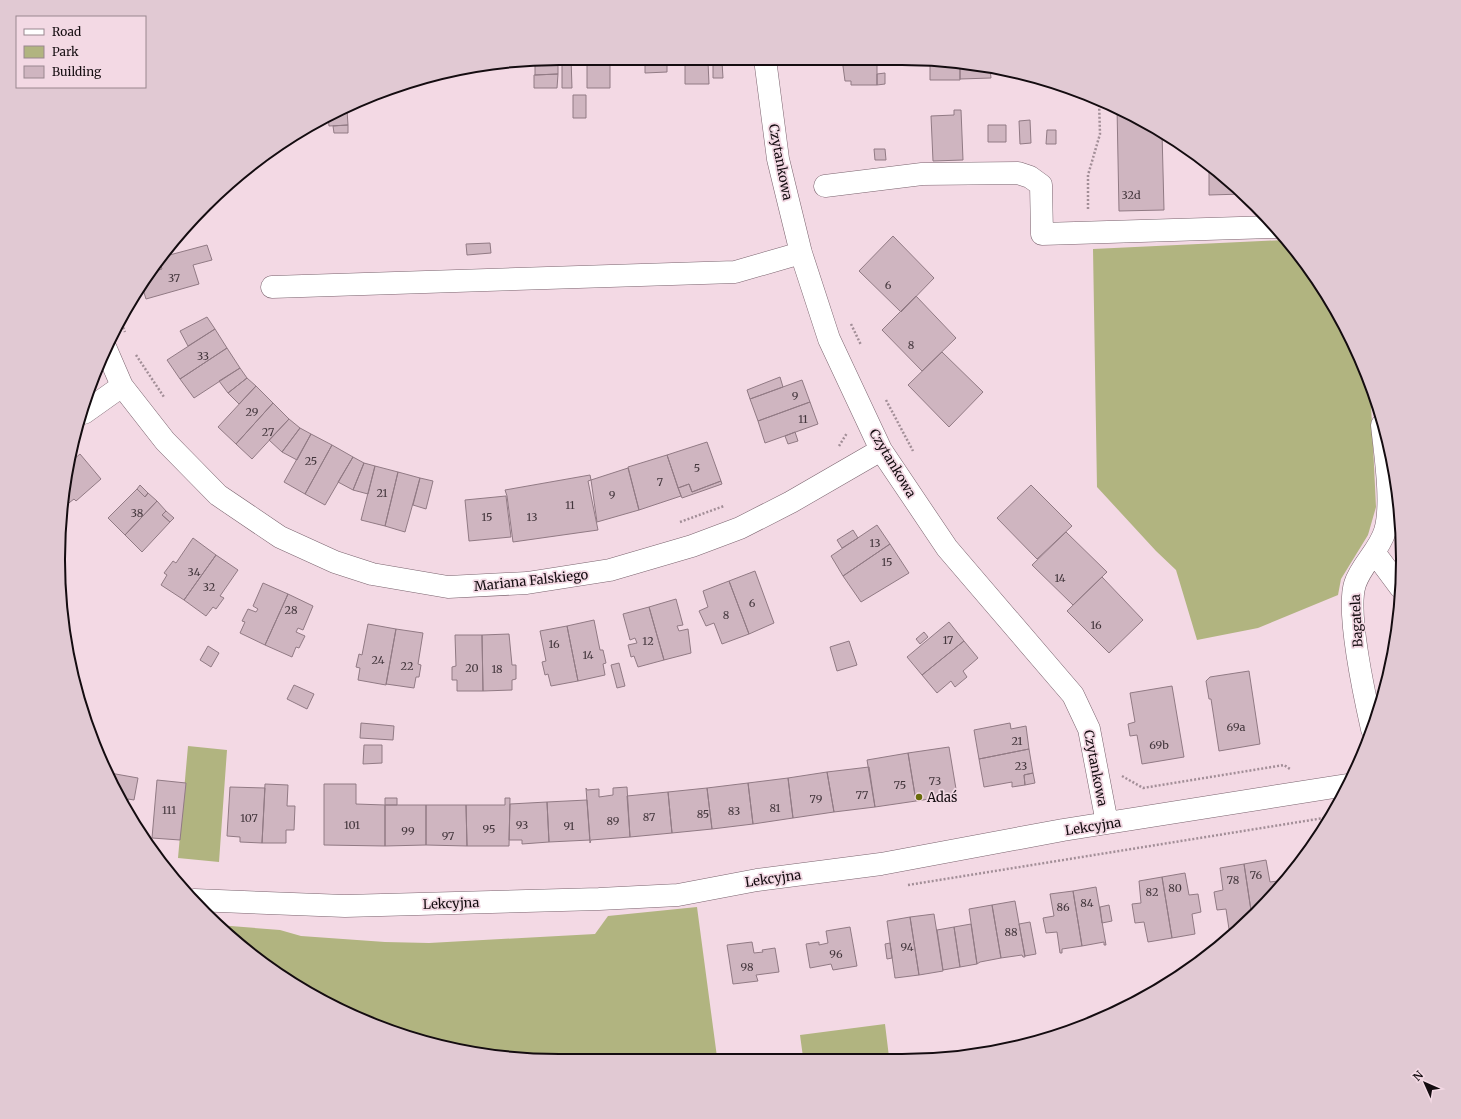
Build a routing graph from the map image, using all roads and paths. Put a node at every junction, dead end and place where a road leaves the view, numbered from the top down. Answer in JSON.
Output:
{"nodes":[{"id":1,"x":766,"y":65,"type":"edge"},
{"id":2,"x":1099,"y":107,"type":"edge"},
{"id":3,"x":825,"y":186,"type":"dead end"},
{"id":4,"x":1088,"y":216,"type":"dead end"},
{"id":5,"x":1267,"y":227,"type":"edge"},
{"id":6,"x":801,"y":253,"type":"junction"},
{"id":7,"x":272,"y":287,"type":"dead end"},
{"id":8,"x":849,"y":320,"type":"dead end"},
{"id":9,"x":123,"y":328,"type":"edge"},
{"id":10,"x":127,"y":338,"type":"dead end"},
{"id":11,"x":862,"y":347,"type":"dead end"},
{"id":12,"x":133,"y":350,"type":"dead end"},
{"id":13,"x":109,"y":356,"type":"edge"},
{"id":14,"x":122,"y":386,"type":"junction"},
{"id":15,"x":884,"y":396,"type":"dead end"},
{"id":16,"x":166,"y":401,"type":"dead end"},
{"id":17,"x":88,"y":410,"type":"edge"},
{"id":18,"x":881,"y":450,"type":"junction"},
{"id":19,"x":1384,"y":456,"type":"edge"},
{"id":20,"x":917,"y":457,"type":"dead end"},
{"id":21,"x":731,"y":504,"type":"dead end"},
{"id":22,"x":679,"y":523,"type":"dead end"},
{"id":23,"x":1374,"y":552,"type":"junction"},
{"id":24,"x":1395,"y":581,"type":"edge"},
{"id":25,"x":1370,"y":718,"type":"edge"},
{"id":26,"x":1294,"y":772,"type":"dead end"},
{"id":27,"x":1121,"y":775,"type":"dead end"},
{"id":28,"x":1341,"y":786,"type":"edge"},
{"id":29,"x":1323,"y":818,"type":"edge"},
{"id":30,"x":1107,"y":823,"type":"junction"},
{"id":31,"x":901,"y":886,"type":"dead end"},
{"id":32,"x":202,"y":900,"type":"edge"}],
"edges":[{"from":1,"to":6,"type":"street","name":"Czytankowa"},
{"from":2,"to":4,"type":"path"},
{"from":3,"to":5,"type":"street"},
{"from":6,"to":7,"type":"street"},
{"from":6,"to":18,"type":"street","name":"Czytankowa"},
{"from":8,"to":11,"type":"path"},
{"from":9,"to":10,"type":"path"},
{"from":12,"to":16,"type":"path"},
{"from":13,"to":14,"type":"street","name":"Mariana Falskiego"},
{"from":14,"to":17,"type":"street"},
{"from":14,"to":18,"type":"street","name":"Mariana Falskiego"},
{"from":15,"to":20,"type":"path"},
{"from":18,"to":30,"type":"street","name":"Czytankowa"},
{"from":19,"to":23,"type":"street","name":"Bagatela"},
{"from":21,"to":22,"type":"path"},
{"from":23,"to":24,"type":"street"},
{"from":23,"to":25,"type":"street","name":"Bagatela"},
{"from":26,"to":27,"type":"path"},
{"from":28,"to":30,"type":"street","name":"Lekcyjna"},
{"from":29,"to":31,"type":"path"},
{"from":30,"to":32,"type":"street","name":"Lekcyjna"}]}
